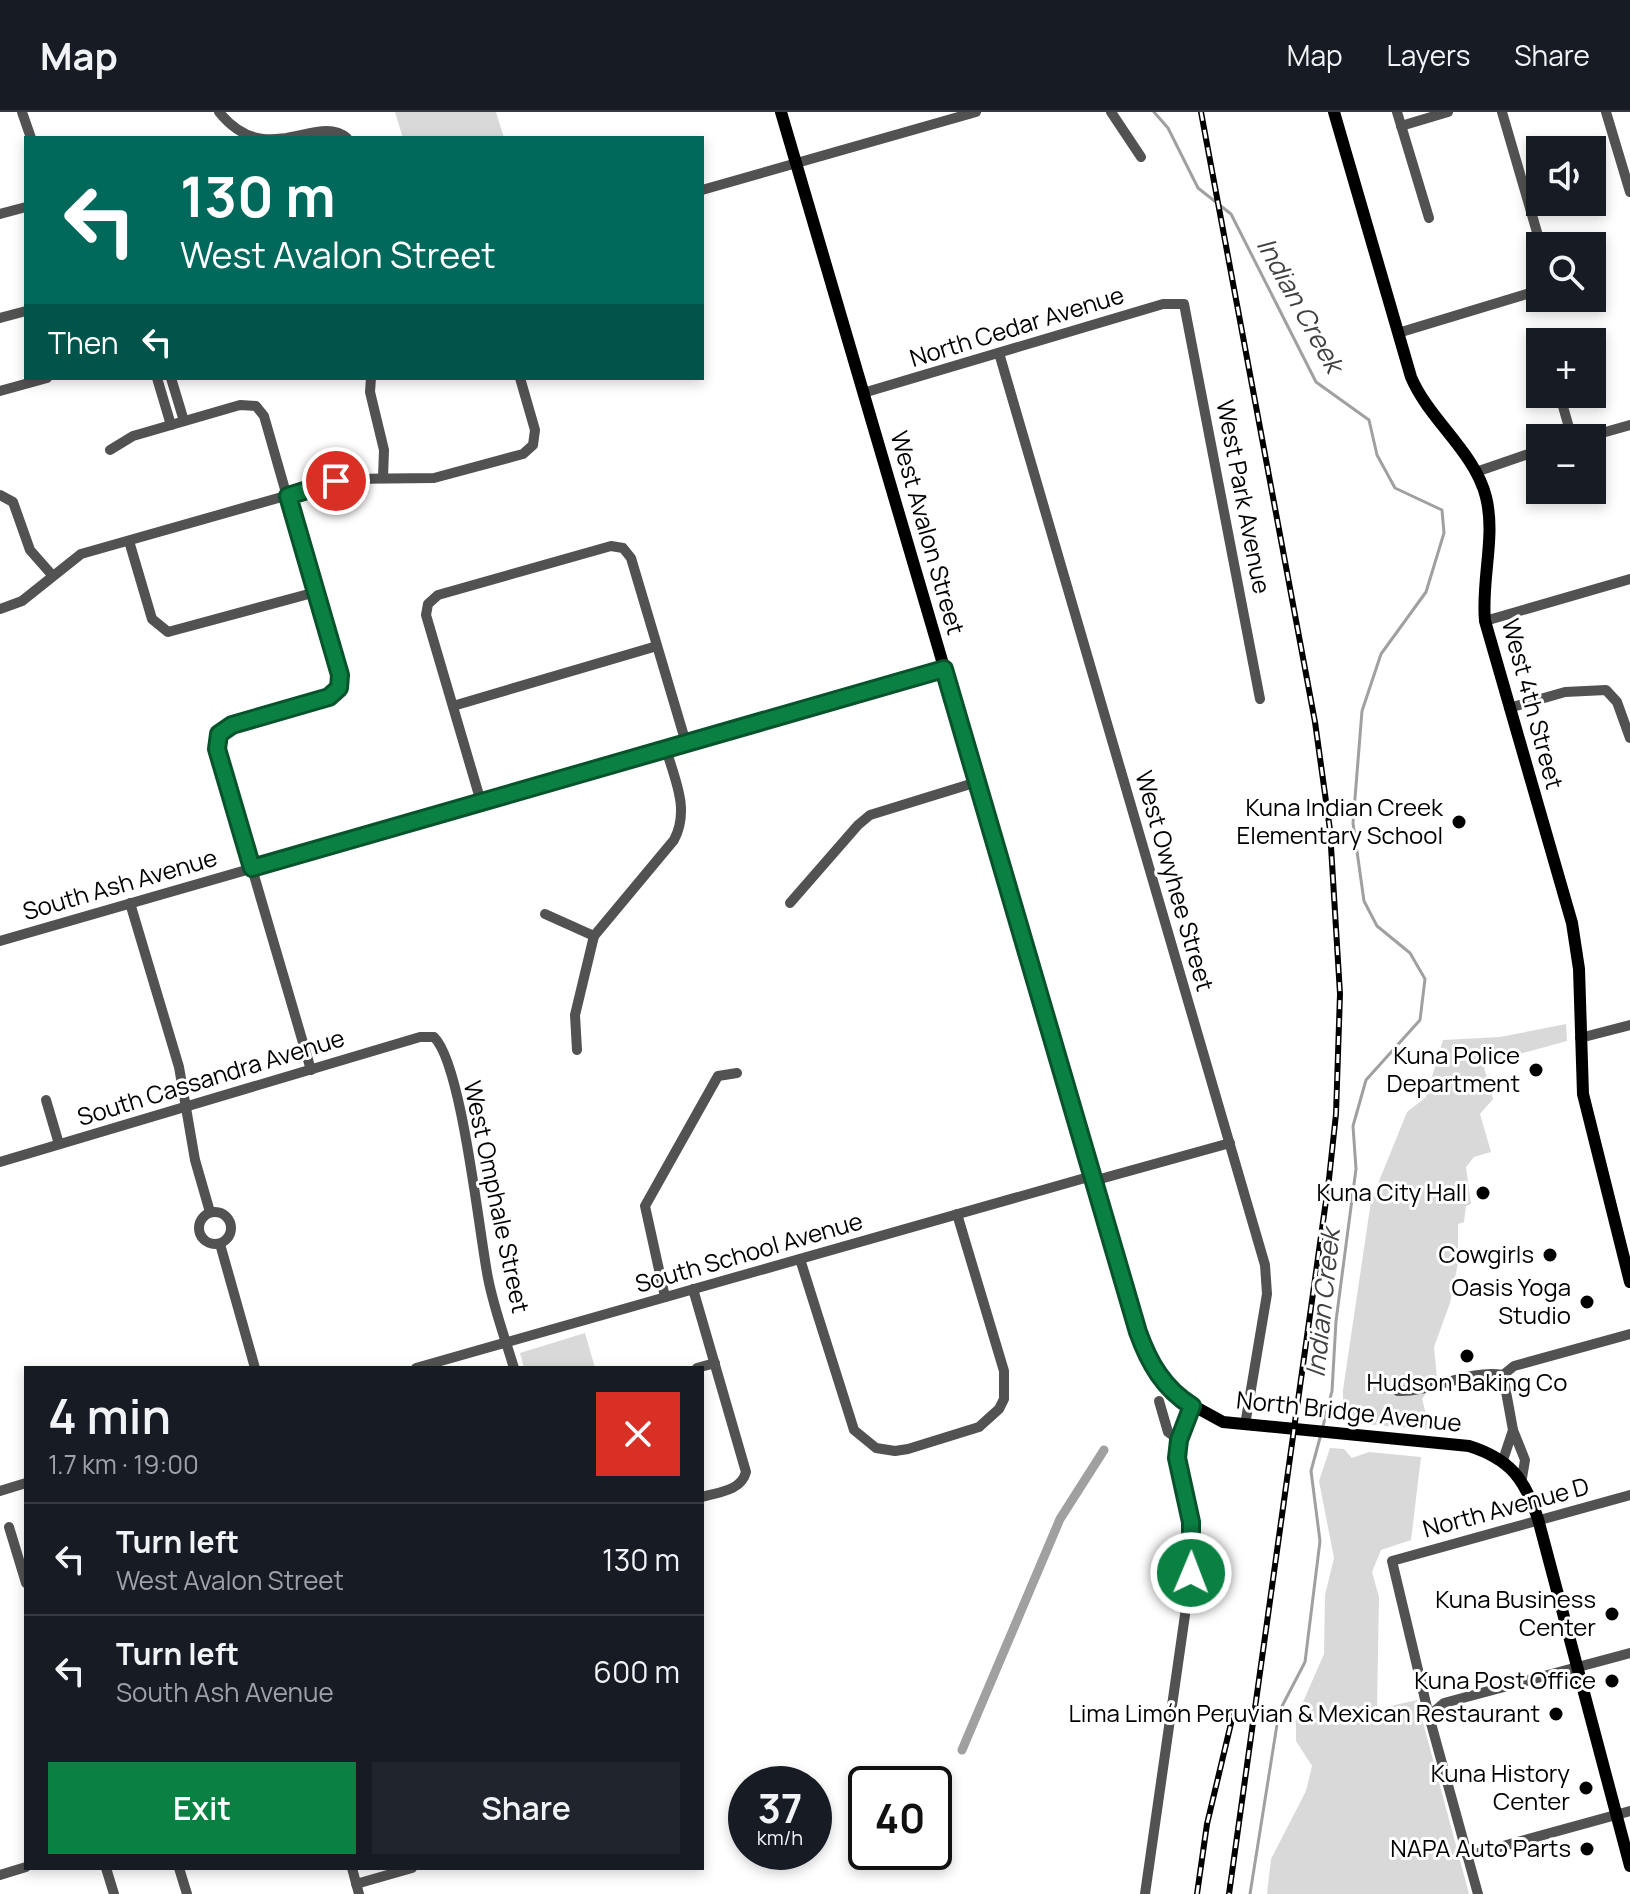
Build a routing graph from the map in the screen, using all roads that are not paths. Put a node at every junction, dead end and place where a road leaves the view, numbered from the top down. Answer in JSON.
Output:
{"nodes":[{"id":1,"x":22,"y":112,"type":"edge"},
{"id":2,"x":219,"y":112,"type":"edge"},
{"id":3,"x":781,"y":112,"type":"edge"},
{"id":4,"x":976,"y":112,"type":"edge"},
{"id":5,"x":1111,"y":112,"type":"edge"},
{"id":6,"x":1334,"y":112,"type":"edge"},
{"id":7,"x":1397,"y":112,"type":"edge"},
{"id":8,"x":1448,"y":112,"type":"edge"},
{"id":9,"x":1502,"y":112,"type":"edge"},
{"id":10,"x":1606,"y":112,"type":"edge"},
{"id":11,"x":232,"y":126,"type":"junction"},
{"id":12,"x":1401,"y":126,"type":"junction"},
{"id":13,"x":30,"y":136,"type":"edge"},
{"id":14,"x":224,"y":136,"type":"edge"},
{"id":15,"x":258,"y":136,"type":"edge"},
{"id":16,"x":266,"y":136,"type":"edge"},
{"id":17,"x":345,"y":136,"type":"edge"},
{"id":18,"x":1141,"y":157,"type":"dead end"},
{"id":19,"x":796,"y":162,"type":"junction"},
{"id":20,"x":704,"y":189,"type":"edge"},
{"id":21,"x":1630,"y":192,"type":"edge"},
{"id":22,"x":24,"y":208,"type":"edge"},
{"id":23,"x":0,"y":214,"type":"edge"},
{"id":24,"x":1429,"y":218,"type":"dead end"},
{"id":25,"x":1537,"y":232,"type":"edge"},
{"id":26,"x":1526,"y":294,"type":"edge"},
{"id":27,"x":1184,"y":304,"type":"joint"},
{"id":28,"x":24,"y":312,"type":"edge"},
{"id":29,"x":0,"y":318,"type":"edge"},
{"id":30,"x":1398,"y":333,"type":"junction"},
{"id":31,"x":999,"y":353,"type":"junction"},
{"id":32,"x":40,"y":380,"type":"edge"},
{"id":33,"x":158,"y":380,"type":"edge"},
{"id":34,"x":172,"y":380,"type":"edge"},
{"id":35,"x":371,"y":380,"type":"edge"},
{"id":36,"x":521,"y":380,"type":"edge"},
{"id":37,"x":0,"y":391,"type":"edge"},
{"id":38,"x":863,"y":393,"type":"junction"},
{"id":39,"x":184,"y":421,"type":"junction"},
{"id":40,"x":171,"y":425,"type":"junction"},
{"id":41,"x":1630,"y":425,"type":"edge"},
{"id":42,"x":1606,"y":432,"type":"edge"},
{"id":43,"x":110,"y":450,"type":"dead end"},
{"id":44,"x":1526,"y":455,"type":"edge"},
{"id":45,"x":1476,"y":472,"type":"junction"},
{"id":46,"x":383,"y":478,"type":"junction"},
{"id":47,"x":4,"y":496,"type":"edge"},
{"id":48,"x":288,"y":496,"type":"junction"},
{"id":49,"x":129,"y":541,"type":"junction"},
{"id":50,"x":52,"y":575,"type":"junction"},
{"id":51,"x":1630,"y":579,"type":"edge"},
{"id":52,"x":316,"y":592,"type":"junction"},
{"id":53,"x":0,"y":609,"type":"edge"},
{"id":54,"x":1485,"y":621,"type":"junction"},
{"id":55,"x":657,"y":646,"type":"junction"},
{"id":56,"x":944,"y":669,"type":"junction"},
{"id":57,"x":1260,"y":699,"type":"dead end"},
{"id":58,"x":453,"y":706,"type":"junction"},
{"id":59,"x":1509,"y":708,"type":"junction"},
{"id":60,"x":1630,"y":738,"type":"edge"},
{"id":61,"x":686,"y":743,"type":"junction"},
{"id":62,"x":666,"y":749,"type":"junction"},
{"id":63,"x":977,"y":782,"type":"junction"},
{"id":64,"x":481,"y":802,"type":"junction"},
{"id":65,"x":252,"y":868,"type":"junction"},
{"id":66,"x":130,"y":903,"type":"junction"},
{"id":67,"x":790,"y":903,"type":"dead end"},
{"id":68,"x":545,"y":914,"type":"dead end"},
{"id":69,"x":594,"y":936,"type":"junction"},
{"id":70,"x":0,"y":941,"type":"edge"},
{"id":71,"x":1630,"y":1025,"type":"edge"},
{"id":72,"x":434,"y":1037,"type":"joint"},
{"id":73,"x":1580,"y":1038,"type":"junction"},
{"id":74,"x":577,"y":1050,"type":"dead end"},
{"id":75,"x":311,"y":1070,"type":"junction"},
{"id":76,"x":737,"y":1073,"type":"dead end"},
{"id":77,"x":46,"y":1100,"type":"dead end"},
{"id":78,"x":187,"y":1108,"type":"junction"},
{"id":79,"x":1230,"y":1143,"type":"junction"},
{"id":80,"x":59,"y":1144,"type":"junction"},
{"id":81,"x":0,"y":1162,"type":"edge"},
{"id":82,"x":1092,"y":1178,"type":"junction"},
{"id":83,"x":210,"y":1212,"type":"junction"},
{"id":84,"x":957,"y":1214,"type":"junction"},
{"id":85,"x":220,"y":1244,"type":"junction"},
{"id":86,"x":800,"y":1259,"type":"junction"},
{"id":87,"x":1630,"y":1282,"type":"edge"},
{"id":88,"x":693,"y":1289,"type":"junction"},
{"id":89,"x":665,"y":1297,"type":"junction"},
{"id":90,"x":1630,"y":1334,"type":"edge"},
{"id":91,"x":506,"y":1343,"type":"junction"},
{"id":92,"x":715,"y":1363,"type":"junction"},
{"id":93,"x":254,"y":1366,"type":"edge"},
{"id":94,"x":423,"y":1366,"type":"edge"},
{"id":95,"x":513,"y":1366,"type":"edge"},
{"id":96,"x":704,"y":1366,"type":"edge"},
{"id":97,"x":1503,"y":1375,"type":"junction"},
{"id":98,"x":1398,"y":1391,"type":"dead end"},
{"id":99,"x":1159,"y":1401,"type":"dead end"},
{"id":100,"x":1192,"y":1406,"type":"junction"},
{"id":101,"x":1245,"y":1425,"type":"junction"},
{"id":102,"x":1513,"y":1430,"type":"junction"},
{"id":103,"x":1179,"y":1440,"type":"junction"},
{"id":104,"x":1503,"y":1460,"type":"junction"},
{"id":105,"x":1522,"y":1478,"type":"junction"},
{"id":106,"x":24,"y":1484,"type":"edge"},
{"id":107,"x":0,"y":1491,"type":"edge"},
{"id":108,"x":1630,"y":1495,"type":"edge"},
{"id":109,"x":704,"y":1496,"type":"edge"},
{"id":110,"x":1538,"y":1519,"type":"junction"},
{"id":111,"x":9,"y":1527,"type":"dead end"},
{"id":112,"x":24,"y":1576,"type":"edge"},
{"id":113,"x":1630,"y":1653,"type":"edge"},
{"id":114,"x":1577,"y":1668,"type":"junction"},
{"id":115,"x":1429,"y":1716,"type":"junction"},
{"id":116,"x":1630,"y":1811,"type":"edge"},
{"id":117,"x":1616,"y":1815,"type":"junction"},
{"id":118,"x":1467,"y":1856,"type":"junction"},
{"id":119,"x":1630,"y":1866,"type":"edge"},
{"id":120,"x":24,"y":1868,"type":"edge"},
{"id":121,"x":107,"y":1870,"type":"edge"},
{"id":122,"x":180,"y":1870,"type":"edge"},
{"id":123,"x":407,"y":1870,"type":"edge"},
{"id":124,"x":0,"y":1875,"type":"edge"},
{"id":125,"x":358,"y":1889,"type":"edge"},
{"id":126,"x":114,"y":1894,"type":"edge"},
{"id":127,"x":187,"y":1894,"type":"edge"},
{"id":128,"x":1145,"y":1894,"type":"edge"},
{"id":129,"x":1478,"y":1894,"type":"edge"}],
"edges":[{"from":1,"to":13,"type":"street"},
{"from":2,"to":11,"type":"street"},
{"from":3,"to":19,"type":"main road","name":"West Avalon Street"},
{"from":4,"to":19,"type":"street"},
{"from":5,"to":18,"type":"street"},
{"from":6,"to":30,"type":"main road","name":"West 4th Street"},
{"from":7,"to":12,"type":"street"},
{"from":8,"to":12,"type":"street"},
{"from":9,"to":25,"type":"street"},
{"from":10,"to":21,"type":"street"},
{"from":11,"to":14,"type":"street"},
{"from":11,"to":15,"type":"street"},
{"from":12,"to":24,"type":"street"},
{"from":16,"to":17,"type":"street"},
{"from":19,"to":20,"type":"street"},
{"from":19,"to":38,"type":"main road","name":"West Avalon Street"},
{"from":22,"to":23,"type":"street"},
{"from":26,"to":30,"type":"street"},
{"from":27,"to":31,"type":"street","name":"North Cedar Avenue"},
{"from":27,"to":57,"type":"street","name":"West Park Avenue"},
{"from":28,"to":29,"type":"street"},
{"from":30,"to":45,"type":"main road","name":"West 4th Street"},
{"from":31,"to":38,"type":"street","name":"North Cedar Avenue"},
{"from":31,"to":79,"type":"street","name":"West Owyhee Street"},
{"from":32,"to":37,"type":"street"},
{"from":33,"to":40,"type":"street"},
{"from":34,"to":39,"type":"street"},
{"from":35,"to":46,"type":"street"},
{"from":36,"to":46,"type":"street"},
{"from":38,"to":56,"type":"main road","name":"West Avalon Street"},
{"from":39,"to":40,"type":"street"},
{"from":39,"to":48,"type":"street"},
{"from":40,"to":43,"type":"street"},
{"from":41,"to":42,"type":"street"},
{"from":44,"to":45,"type":"street"},
{"from":45,"to":54,"type":"main road","name":"West 4th Street"},
{"from":46,"to":48,"type":"street"},
{"from":47,"to":50,"type":"street"},
{"from":48,"to":49,"type":"street"},
{"from":48,"to":52,"type":"street"},
{"from":49,"to":50,"type":"street"},
{"from":49,"to":52,"type":"street"},
{"from":50,"to":53,"type":"street"},
{"from":51,"to":54,"type":"street"},
{"from":52,"to":65,"type":"street"},
{"from":54,"to":59,"type":"main road","name":"West 4th Street"},
{"from":55,"to":58,"type":"street"},
{"from":55,"to":58,"type":"street"},
{"from":55,"to":61,"type":"street"},
{"from":56,"to":61,"type":"street","name":"South Ash Avenue"},
{"from":56,"to":63,"type":"main road","name":"West Avalon Street"},
{"from":58,"to":64,"type":"street"},
{"from":59,"to":60,"type":"street"},
{"from":59,"to":73,"type":"main road","name":"West 4th Street"},
{"from":61,"to":62,"type":"street","name":"South Ash Avenue"},
{"from":62,"to":64,"type":"street","name":"South Ash Avenue"},
{"from":62,"to":69,"type":"street"},
{"from":63,"to":67,"type":"street"},
{"from":63,"to":82,"type":"main road","name":"West Avalon Street"},
{"from":64,"to":65,"type":"street","name":"South Ash Avenue"},
{"from":65,"to":66,"type":"street","name":"South Ash Avenue"},
{"from":65,"to":75,"type":"street"},
{"from":66,"to":70,"type":"street","name":"South Ash Avenue"},
{"from":66,"to":78,"type":"street"},
{"from":68,"to":69,"type":"street"},
{"from":69,"to":74,"type":"street"},
{"from":71,"to":73,"type":"street"},
{"from":72,"to":75,"type":"street","name":"South Cassandra Avenue"},
{"from":72,"to":91,"type":"street","name":"West Omphale Street"},
{"from":73,"to":87,"type":"main road","name":"West 4th Street"},
{"from":75,"to":78,"type":"street","name":"South Cassandra Avenue"},
{"from":76,"to":89,"type":"street"},
{"from":77,"to":80,"type":"street"},
{"from":78,"to":80,"type":"street","name":"South Cassandra Avenue"},
{"from":78,"to":83,"type":"street"},
{"from":79,"to":82,"type":"street","name":"South School Avenue"},
{"from":79,"to":101,"type":"street","name":"West Owyhee Street"},
{"from":80,"to":81,"type":"street","name":"South Cassandra Avenue"},
{"from":82,"to":84,"type":"street","name":"South School Avenue"},
{"from":82,"to":100,"type":"main road","name":"West Avalon Street"},
{"from":83,"to":85,"type":"street"},
{"from":83,"to":85,"type":"street"},
{"from":84,"to":86,"type":"street","name":"South School Avenue"},
{"from":84,"to":86,"type":"street"},
{"from":85,"to":93,"type":"street"},
{"from":86,"to":88,"type":"street","name":"South School Avenue"},
{"from":88,"to":89,"type":"street","name":"South School Avenue"},
{"from":88,"to":92,"type":"street"},
{"from":89,"to":91,"type":"street","name":"South School Avenue"},
{"from":90,"to":97,"type":"street"},
{"from":91,"to":94,"type":"street","name":"South School Avenue"},
{"from":91,"to":95,"type":"street","name":"West Omphale Street"},
{"from":92,"to":96,"type":"street"},
{"from":92,"to":109,"type":"street"},
{"from":97,"to":98,"type":"street"},
{"from":97,"to":102,"type":"street"},
{"from":99,"to":103,"type":"street"},
{"from":100,"to":101,"type":"main road","name":"North Bridge Avenue"},
{"from":100,"to":103,"type":"street"},
{"from":101,"to":104,"type":"main road","name":"North Bridge Avenue"},
{"from":102,"to":104,"type":"street"},
{"from":102,"to":105,"type":"street"},
{"from":103,"to":128,"type":"street"},
{"from":104,"to":105,"type":"main road"},
{"from":105,"to":110,"type":"main road"},
{"from":106,"to":107,"type":"street"},
{"from":108,"to":110,"type":"street","name":"North Avenue D"},
{"from":110,"to":114,"type":"main road"},
{"from":110,"to":115,"type":"street","name":"North Avenue D"},
{"from":111,"to":112,"type":"street"},
{"from":113,"to":114,"type":"street"},
{"from":114,"to":115,"type":"street"},
{"from":114,"to":117,"type":"main road"},
{"from":115,"to":118,"type":"street"},
{"from":116,"to":117,"type":"street"},
{"from":117,"to":118,"type":"street"},
{"from":117,"to":119,"type":"main road"},
{"from":118,"to":129,"type":"street"},
{"from":120,"to":124,"type":"street"},
{"from":121,"to":126,"type":"street"},
{"from":122,"to":127,"type":"street"},
{"from":123,"to":125,"type":"street"}]}
